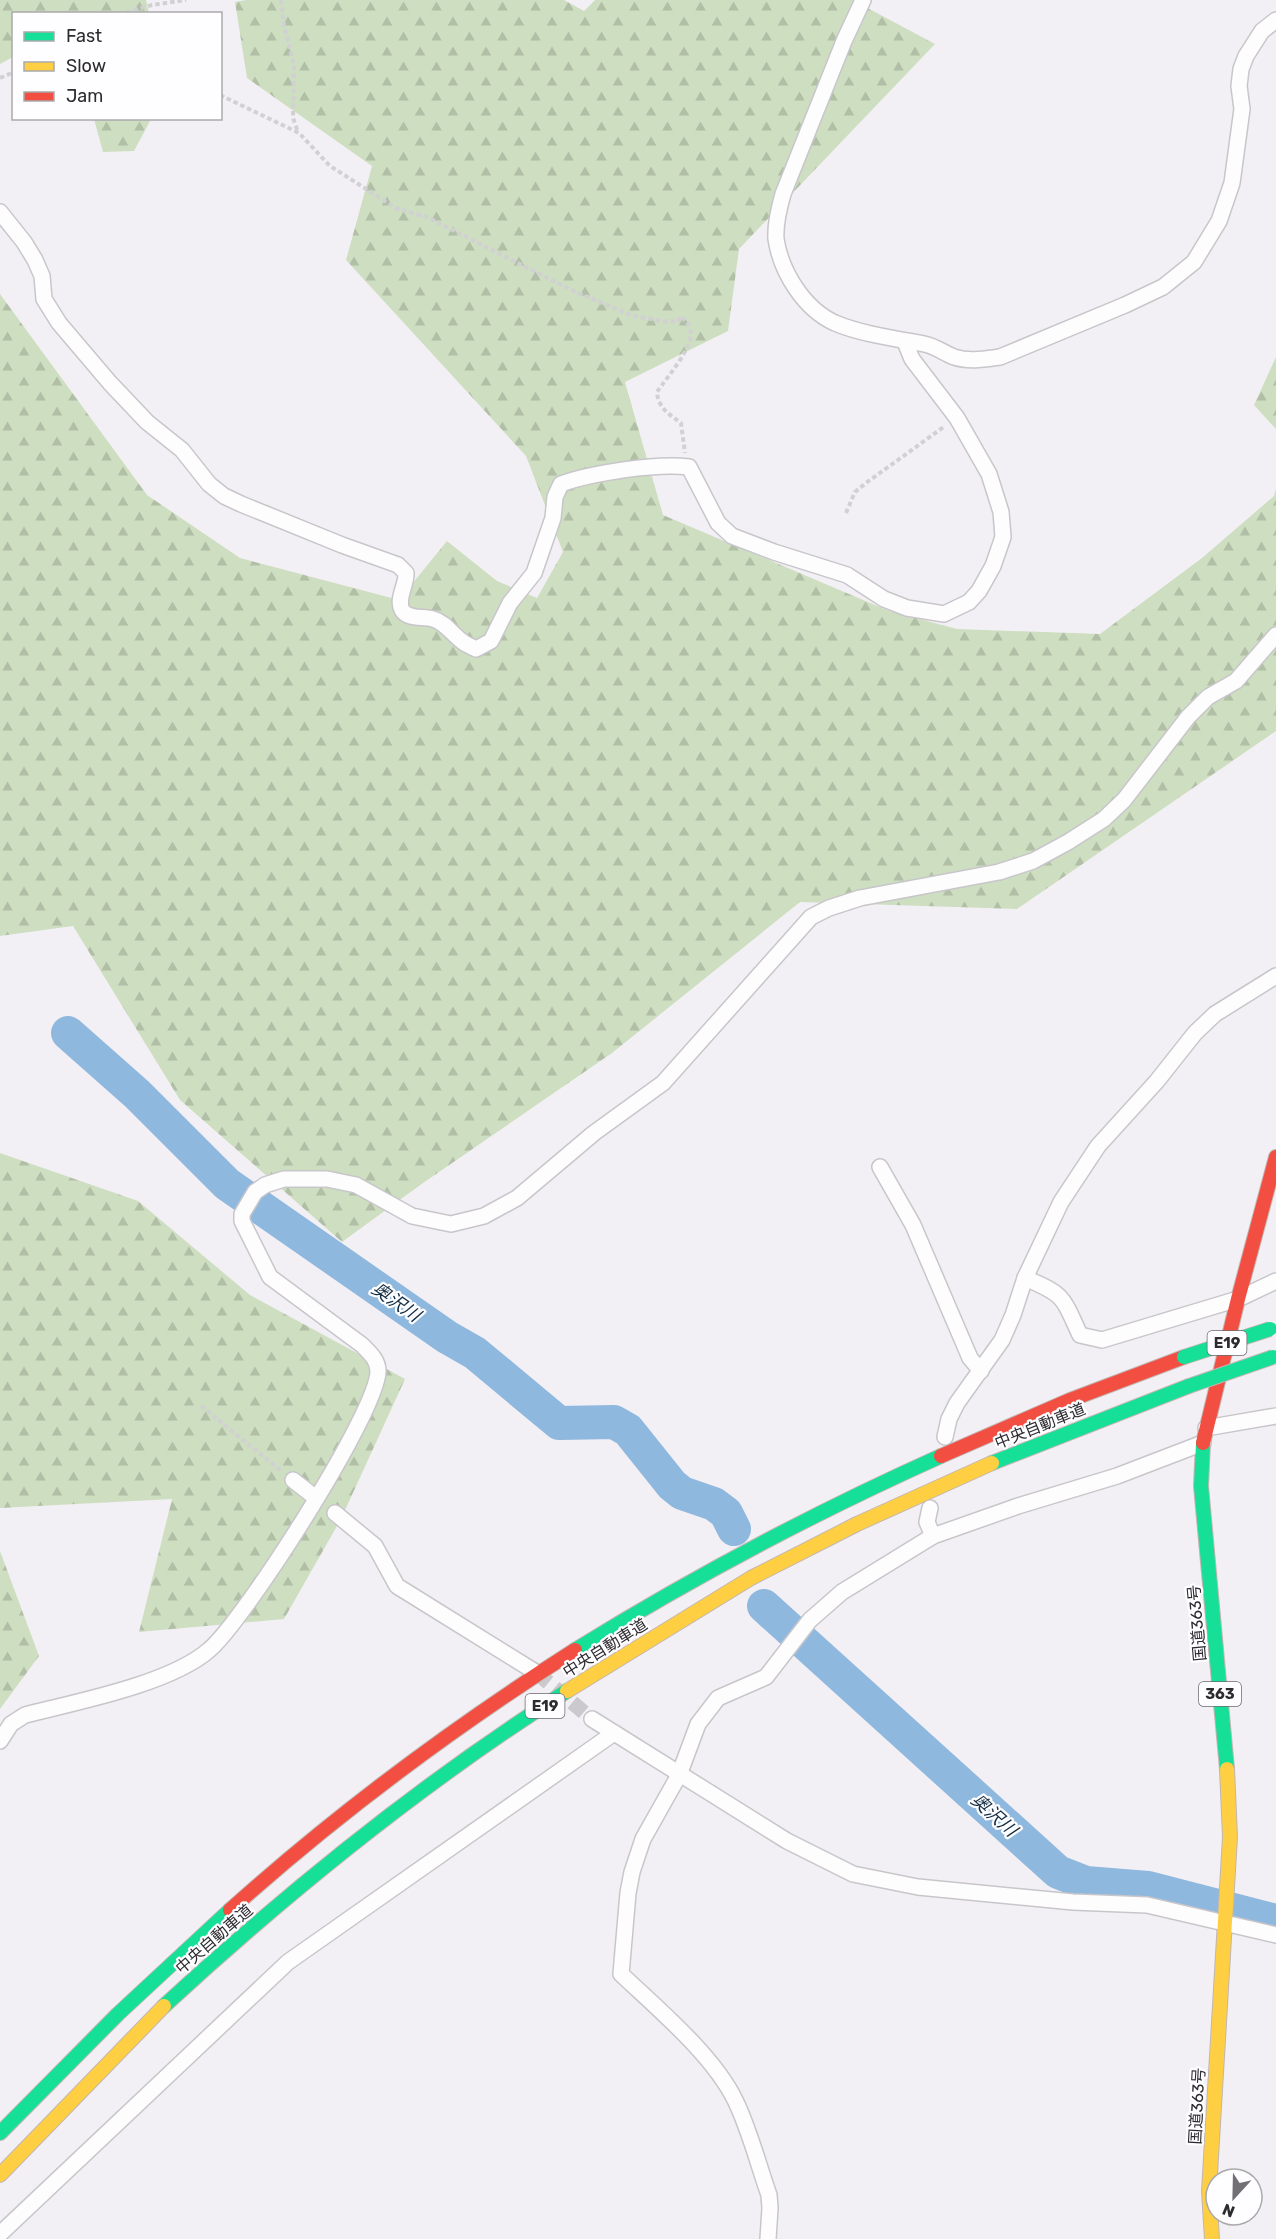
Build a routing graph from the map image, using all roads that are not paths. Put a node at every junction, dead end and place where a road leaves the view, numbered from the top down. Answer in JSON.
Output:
{"nodes":[{"id":1,"x":865,"y":0,"type":"edge"},
{"id":2,"x":1276,"y":20,"type":"edge"},
{"id":3,"x":0,"y":212,"type":"edge"},
{"id":4,"x":906,"y":342,"type":"junction"},
{"id":5,"x":1276,"y":635,"type":"edge"},
{"id":6,"x":1276,"y":976,"type":"edge"},
{"id":7,"x":1276,"y":1157,"type":"edge"},
{"id":8,"x":880,"y":1167,"type":"dead end"},
{"id":9,"x":1025,"y":1278,"type":"junction"},
{"id":10,"x":1276,"y":1281,"type":"edge"},
{"id":11,"x":1238,"y":1299,"type":"junction"},
{"id":12,"x":1273,"y":1328,"type":"edge"},
{"id":13,"x":1274,"y":1356,"type":"edge"},
{"id":14,"x":981,"y":1371,"type":"junction"},
{"id":15,"x":1276,"y":1416,"type":"edge"},
{"id":16,"x":1204,"y":1436,"type":"junction"},
{"id":17,"x":945,"y":1437,"type":"dead end"},
{"id":18,"x":292,"y":1480,"type":"road end"},
{"id":19,"x":316,"y":1498,"type":"junction"},
{"id":20,"x":930,"y":1508,"type":"dead end"},
{"id":21,"x":335,"y":1513,"type":"dead end"},
{"id":22,"x":933,"y":1536,"type":"junction"},
{"id":23,"x":537,"y":1673,"type":"tunnel mouth"},
{"id":24,"x":592,"y":1719,"type":"tunnel mouth"},
{"id":25,"x":614,"y":1733,"type":"junction"},
{"id":26,"x":0,"y":1741,"type":"edge"},
{"id":27,"x":679,"y":1775,"type":"junction"},
{"id":28,"x":1223,"y":1924,"type":"junction"},
{"id":29,"x":1276,"y":1935,"type":"edge"},
{"id":30,"x":0,"y":2133,"type":"edge"},
{"id":31,"x":0,"y":2175,"type":"edge"},
{"id":32,"x":5,"y":2233,"type":"edge"},
{"id":33,"x":768,"y":2239,"type":"edge"},
{"id":34,"x":1212,"y":2239,"type":"edge"}],
"edges":[{"from":1,"to":4,"type":"street"},
{"from":2,"to":4,"type":"street"},
{"from":3,"to":4,"type":"street"},
{"from":5,"to":19,"type":"street"},
{"from":6,"to":9,"type":"street"},
{"from":7,"to":11,"type":"highway","name":"国道363号","number":"363"},
{"from":8,"to":14,"type":"street"},
{"from":9,"to":11,"type":"street"},
{"from":9,"to":14,"type":"street"},
{"from":10,"to":11,"type":"street"},
{"from":11,"to":16,"type":"highway","name":"国道363号","number":"363"},
{"from":12,"to":30,"type":"highway","name":"中央自動車道","number":"E19","bridge":true},
{"from":13,"to":31,"type":"highway","name":"中央自動車道","number":"E19","bridge":true},
{"from":14,"to":17,"type":"street"},
{"from":15,"to":16,"type":"street"},
{"from":16,"to":22,"type":"street"},
{"from":16,"to":28,"type":"highway","name":"国道363号","number":"363"},
{"from":18,"to":19,"type":"street"},
{"from":19,"to":26,"type":"street"},
{"from":20,"to":22,"type":"street"},
{"from":21,"to":23,"type":"street"},
{"from":22,"to":27,"type":"street"},
{"from":24,"to":25,"type":"street"},
{"from":25,"to":27,"type":"street"},
{"from":25,"to":32,"type":"street"},
{"from":27,"to":28,"type":"street"},
{"from":27,"to":33,"type":"street"},
{"from":28,"to":29,"type":"street"},
{"from":28,"to":34,"type":"highway","name":"国道363号","number":"363"}]}
